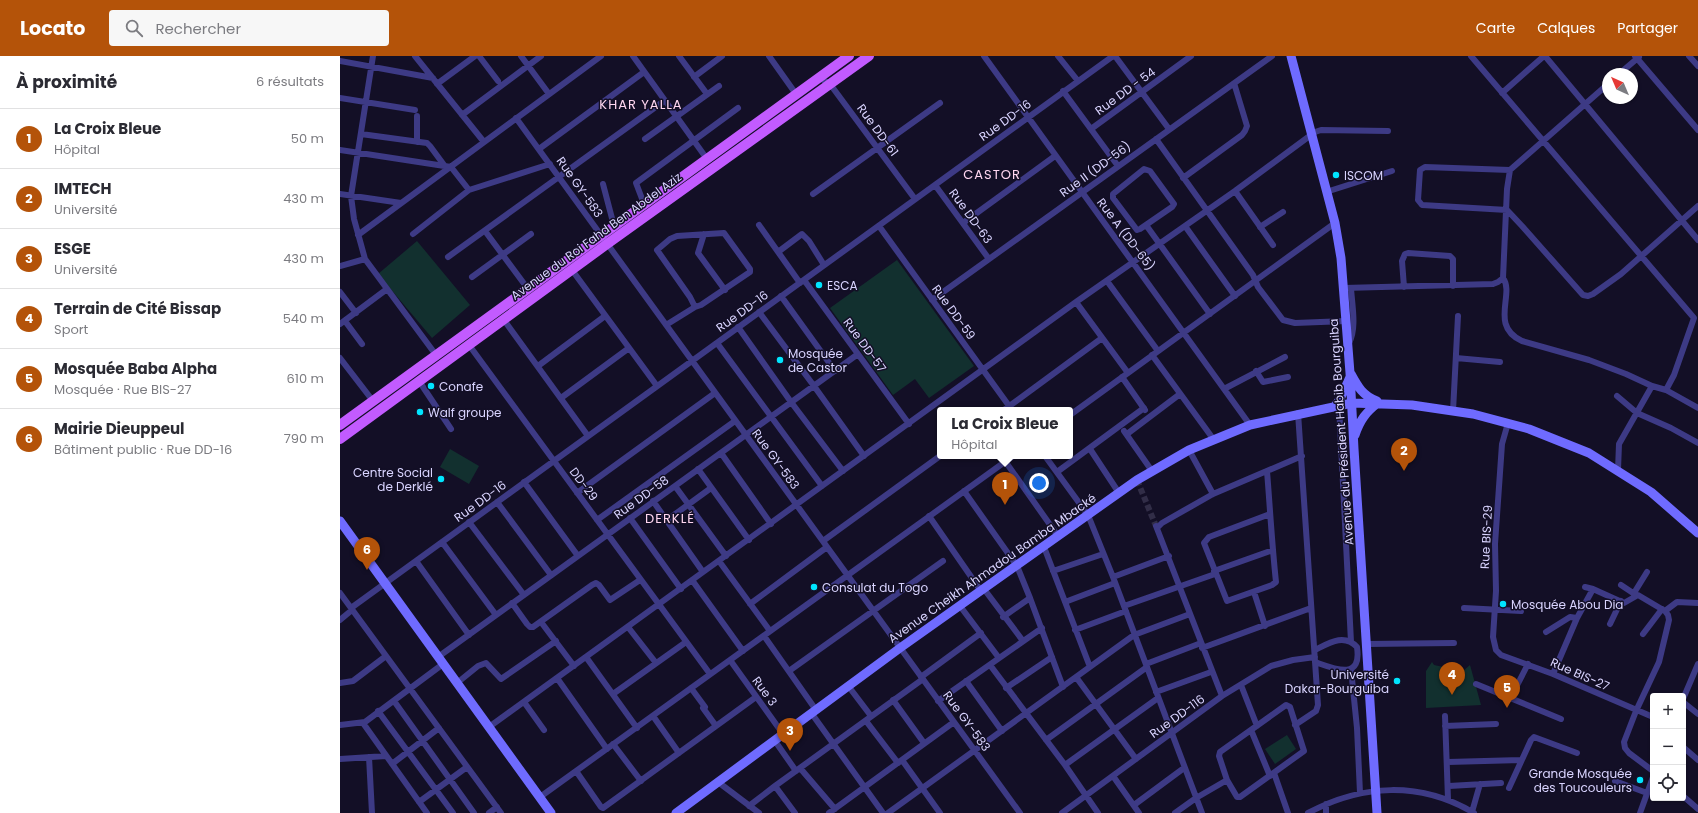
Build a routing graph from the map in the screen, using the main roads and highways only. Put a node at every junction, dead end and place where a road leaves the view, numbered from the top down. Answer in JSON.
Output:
{"nodes":[{"id":1,"x":850,"y":56,"type":"edge"},
{"id":2,"x":869,"y":56,"type":"edge"},
{"id":3,"x":604,"y":240,"type":"junction"},
{"id":4,"x":340,"y":425,"type":"edge"},
{"id":5,"x":340,"y":439,"type":"edge"}],
"edges":[{"from":1,"to":3,"type":"main road","name":"Avenue du Roi Fahd Ben Abdel Aziz"},
{"from":2,"to":3,"type":"main road","name":"Avenue du Roi Fahd Ben Abdel Aziz"},
{"from":3,"to":4,"type":"main road","name":"Avenue du Roi Fahd Ben Abdel Aziz"},
{"from":3,"to":5,"type":"main road","name":"Avenue du Roi Fahd Ben Abdel Aziz"}]}
